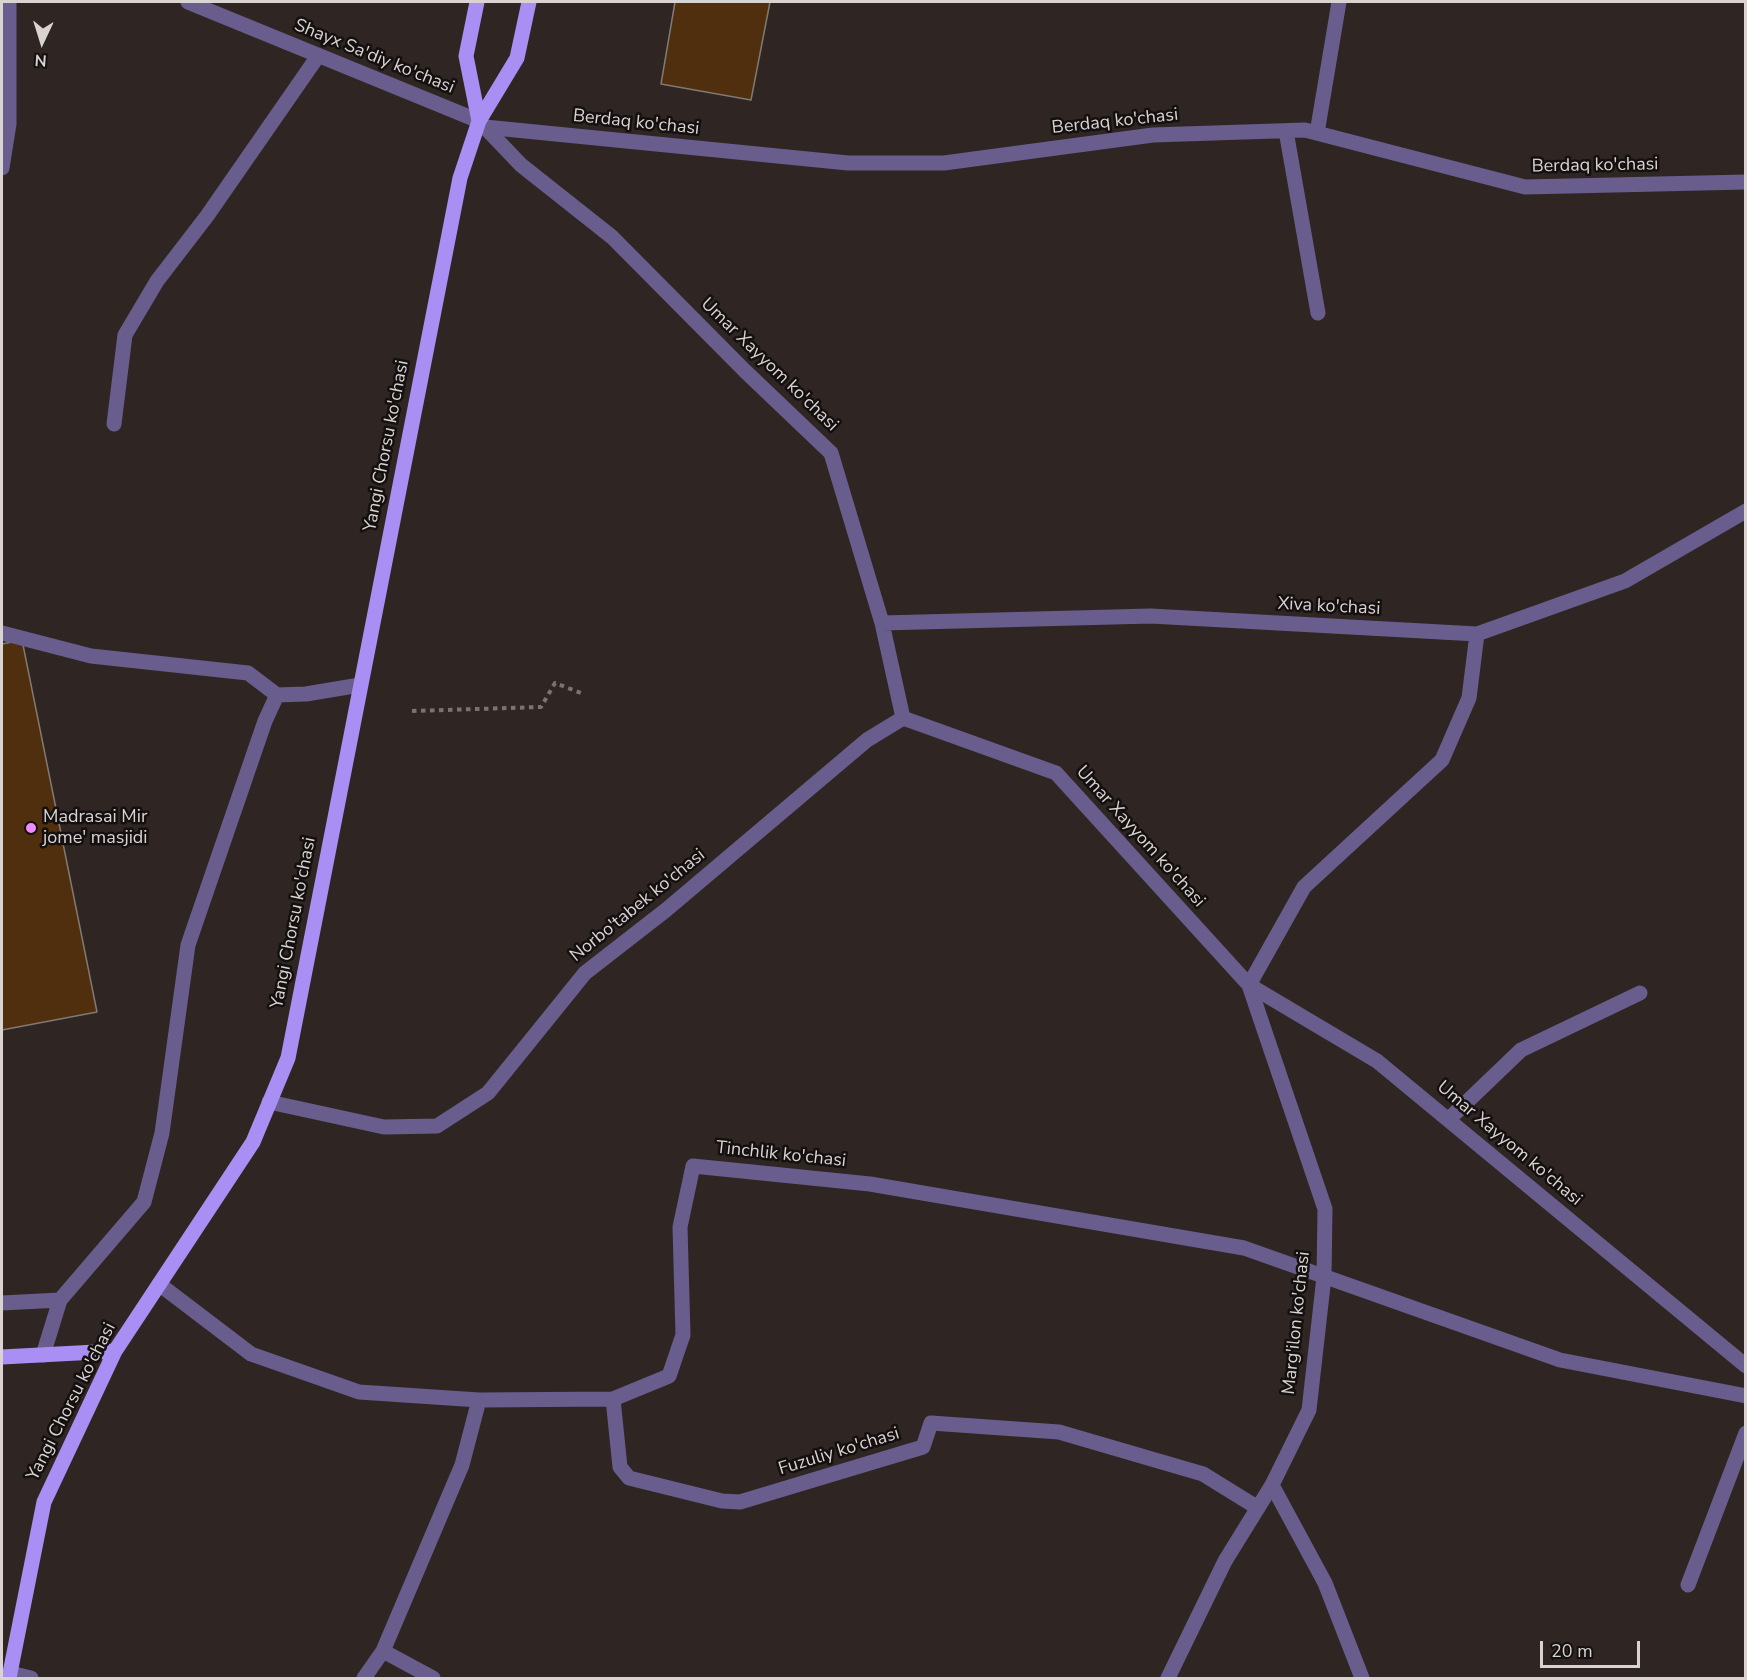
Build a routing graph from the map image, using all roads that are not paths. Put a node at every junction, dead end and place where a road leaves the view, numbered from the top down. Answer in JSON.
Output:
{"nodes":[{"id":1,"x":9,"y":2,"type":"edge"},
{"id":2,"x":188,"y":2,"type":"edge"},
{"id":3,"x":477,"y":2,"type":"edge"},
{"id":4,"x":529,"y":2,"type":"edge"},
{"id":5,"x":1339,"y":2,"type":"edge"},
{"id":6,"x":318,"y":56,"type":"junction"},
{"id":7,"x":482,"y":124,"type":"junction"},
{"id":8,"x":1286,"y":130,"type":"junction"},
{"id":9,"x":1317,"y":133,"type":"junction"},
{"id":10,"x":2,"y":168,"type":"edge"},
{"id":11,"x":1746,"y":182,"type":"edge"},
{"id":12,"x":1318,"y":313,"type":"dead end"},
{"id":13,"x":114,"y":424,"type":"dead end"},
{"id":14,"x":1746,"y":511,"type":"edge"},
{"id":15,"x":882,"y":623,"type":"junction"},
{"id":16,"x":2,"y":633,"type":"edge"},
{"id":17,"x":1476,"y":634,"type":"junction"},
{"id":18,"x":360,"y":685,"type":"junction"},
{"id":19,"x":277,"y":695,"type":"junction"},
{"id":20,"x":903,"y":718,"type":"junction"},
{"id":21,"x":1249,"y":986,"type":"junction"},
{"id":22,"x":1640,"y":993,"type":"dead end"},
{"id":23,"x":269,"y":1102,"type":"junction"},
{"id":24,"x":1449,"y":1119,"type":"junction"},
{"id":25,"x":1324,"y":1277,"type":"junction"},
{"id":26,"x":159,"y":1284,"type":"junction"},
{"id":27,"x":60,"y":1300,"type":"junction"},
{"id":28,"x":2,"y":1303,"type":"edge"},
{"id":29,"x":115,"y":1351,"type":"junction"},
{"id":30,"x":43,"y":1355,"type":"junction"},
{"id":31,"x":2,"y":1357,"type":"edge"},
{"id":32,"x":1746,"y":1366,"type":"edge"},
{"id":33,"x":1746,"y":1396,"type":"edge"},
{"id":34,"x":613,"y":1399,"type":"junction"},
{"id":35,"x":479,"y":1400,"type":"junction"},
{"id":36,"x":1746,"y":1433,"type":"edge"},
{"id":37,"x":1272,"y":1485,"type":"junction"},
{"id":38,"x":1258,"y":1508,"type":"junction"},
{"id":39,"x":1688,"y":1585,"type":"dead end"},
{"id":40,"x":382,"y":1651,"type":"junction"},
{"id":41,"x":9,"y":1676,"type":"edge"},
{"id":42,"x":31,"y":1678,"type":"edge"},
{"id":43,"x":364,"y":1678,"type":"edge"},
{"id":44,"x":433,"y":1678,"type":"edge"},
{"id":45,"x":1168,"y":1678,"type":"edge"},
{"id":46,"x":1362,"y":1678,"type":"edge"}],
"edges":[{"from":1,"to":10,"type":"street"},
{"from":2,"to":6,"type":"street","name":"Shayx Sa'diy ko'chasi"},
{"from":3,"to":7,"type":"main road","name":"Yangi Chorsu ko'chasi"},
{"from":4,"to":7,"type":"main road","name":"Yangi Chorsu ko'chasi"},
{"from":5,"to":9,"type":"street"},
{"from":6,"to":7,"type":"street","name":"Shayx Sa'diy ko'chasi"},
{"from":6,"to":13,"type":"street"},
{"from":7,"to":8,"type":"street","name":"Berdaq ko'chasi"},
{"from":7,"to":15,"type":"street","name":"Umar Xayyom ko'chasi"},
{"from":7,"to":18,"type":"main road","name":"Yangi Chorsu ko'chasi"},
{"from":8,"to":9,"type":"street","name":"Berdaq ko'chasi"},
{"from":8,"to":12,"type":"street"},
{"from":9,"to":11,"type":"street","name":"Berdaq ko'chasi"},
{"from":14,"to":17,"type":"street","name":"Xiva ko'chasi"},
{"from":15,"to":17,"type":"street","name":"Xiva ko'chasi"},
{"from":15,"to":20,"type":"street","name":"Umar Xayyom ko'chasi"},
{"from":16,"to":19,"type":"street"},
{"from":17,"to":21,"type":"street"},
{"from":18,"to":19,"type":"street"},
{"from":18,"to":23,"type":"main road","name":"Yangi Chorsu ko'chasi"},
{"from":19,"to":27,"type":"street"},
{"from":20,"to":21,"type":"street","name":"Umar Xayyom ko'chasi"},
{"from":20,"to":23,"type":"street","name":"Norbo'tabek ko'chasi"},
{"from":21,"to":24,"type":"street","name":"Umar Xayyom ko'chasi"},
{"from":21,"to":25,"type":"street","name":"Marg'ilon ko'chasi"},
{"from":22,"to":24,"type":"street"},
{"from":23,"to":26,"type":"main road","name":"Yangi Chorsu ko'chasi"},
{"from":24,"to":32,"type":"street","name":"Umar Xayyom ko'chasi"},
{"from":25,"to":33,"type":"street"},
{"from":25,"to":34,"type":"street","name":"Tinchlik ko'chasi"},
{"from":25,"to":37,"type":"street","name":"Marg'ilon ko'chasi"},
{"from":26,"to":29,"type":"main road","name":"Yangi Chorsu ko'chasi"},
{"from":26,"to":35,"type":"street","name":"Tinchlik ko'chasi"},
{"from":27,"to":28,"type":"street"},
{"from":27,"to":30,"type":"street"},
{"from":29,"to":30,"type":"main road"},
{"from":29,"to":41,"type":"main road","name":"Yangi Chorsu ko'chasi"},
{"from":30,"to":31,"type":"main road"},
{"from":34,"to":35,"type":"street","name":"Tinchlik ko'chasi"},
{"from":34,"to":38,"type":"street","name":"Fuzuliy ko'chasi"},
{"from":35,"to":40,"type":"street"},
{"from":36,"to":39,"type":"street"},
{"from":37,"to":38,"type":"street","name":"Marg'ilon ko'chasi"},
{"from":37,"to":46,"type":"street"},
{"from":38,"to":45,"type":"street","name":"Marg'ilon ko'chasi"},
{"from":40,"to":43,"type":"street"},
{"from":40,"to":44,"type":"street"},
{"from":41,"to":42,"type":"street"}]}
